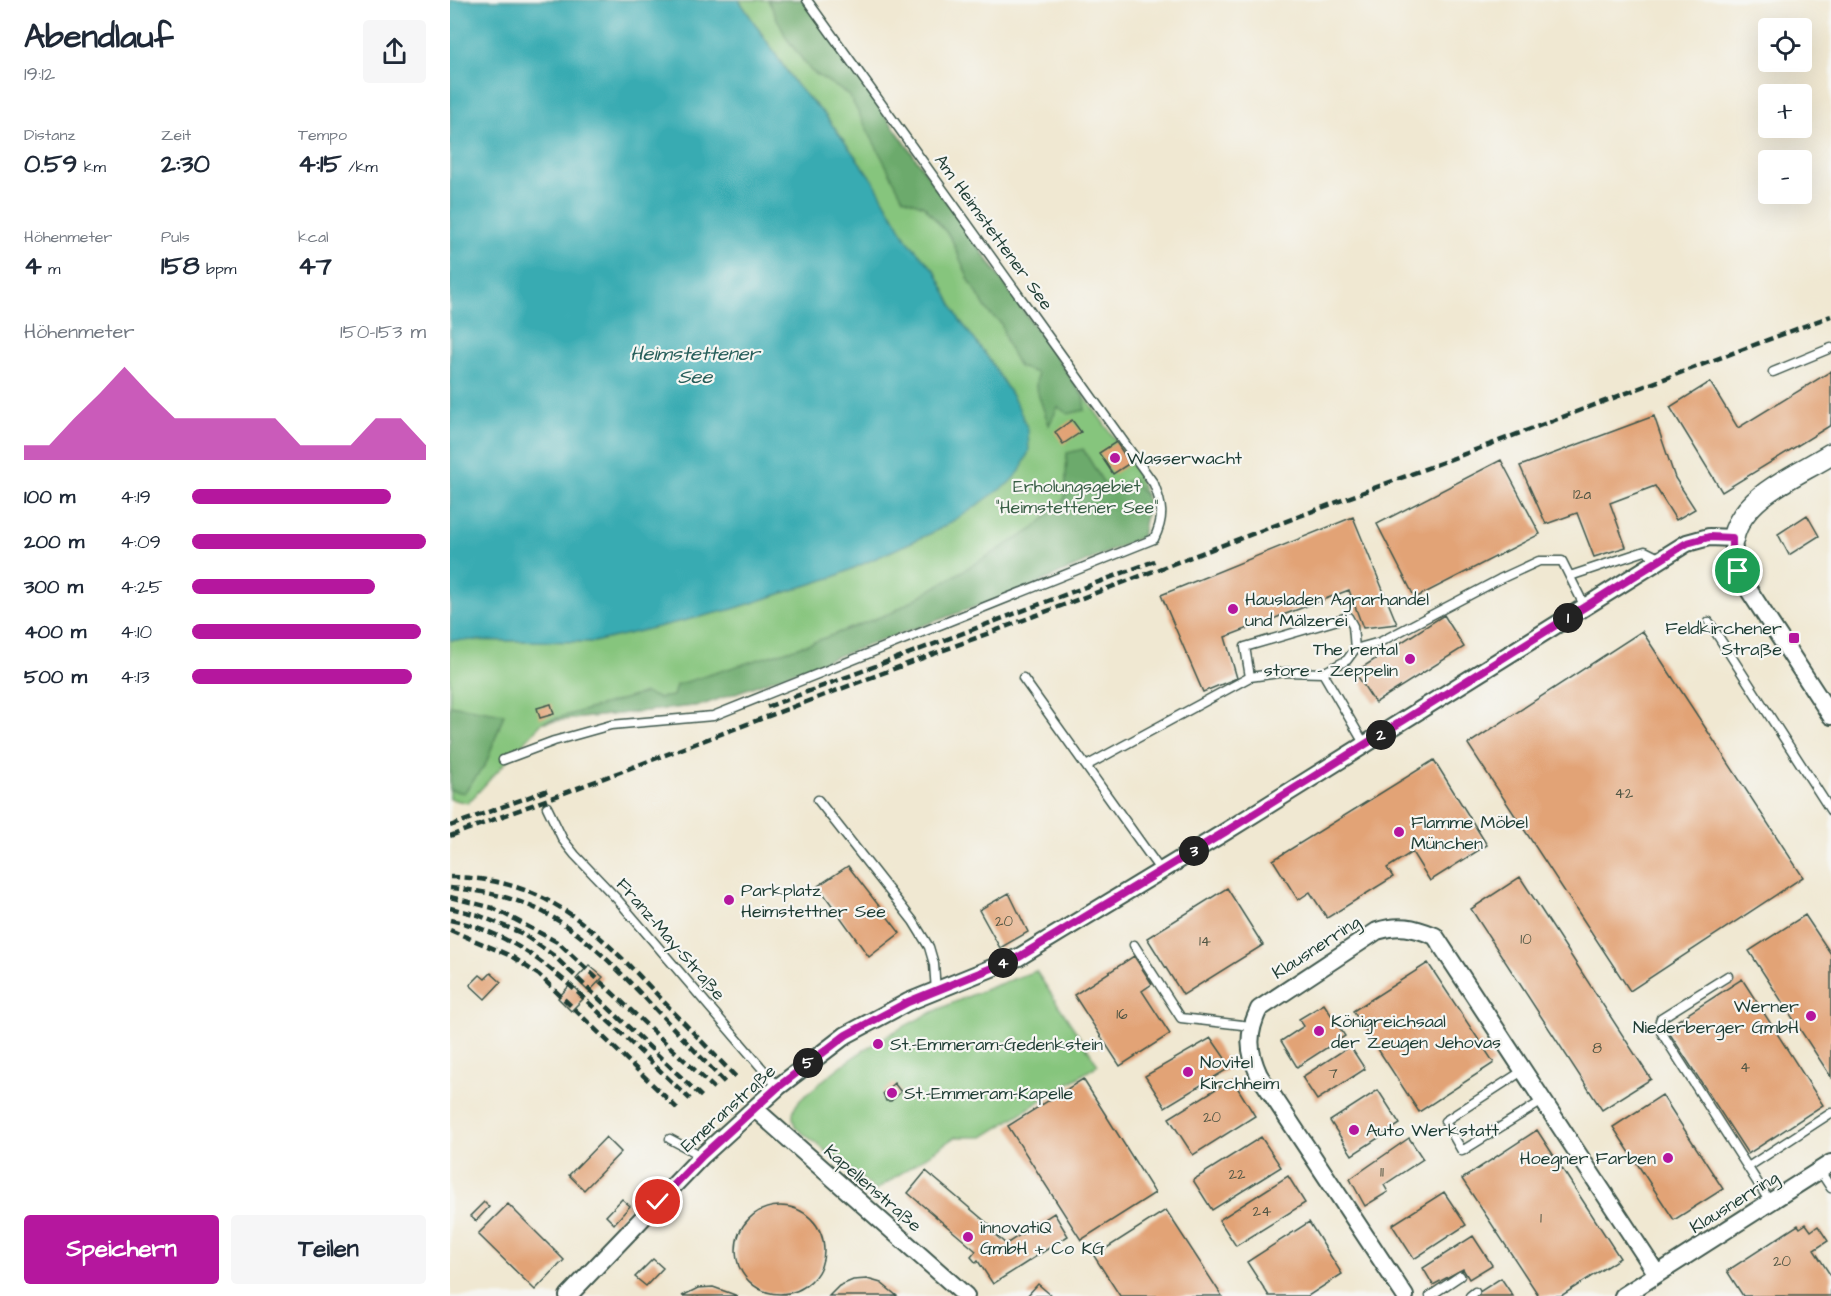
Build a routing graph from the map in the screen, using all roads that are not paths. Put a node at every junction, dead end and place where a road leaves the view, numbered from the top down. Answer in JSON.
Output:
{"nodes":[{"id":1,"x":807,"y":0,"type":"edge"},
{"id":2,"x":1831,"y":348,"type":"edge"},
{"id":3,"x":1773,"y":372,"type":"dead end"},
{"id":4,"x":1831,"y":454,"type":"edge"},
{"id":5,"x":1732,"y":538,"type":"junction"},
{"id":6,"x":1661,"y":558,"type":"junction"},
{"id":7,"x":1570,"y":576,"type":"junction"},
{"id":8,"x":1585,"y":607,"type":"junction"},
{"id":9,"x":1709,"y":622,"type":"dead end"},
{"id":10,"x":1355,"y":649,"type":"junction"},
{"id":11,"x":1323,"y":673,"type":"junction"},
{"id":12,"x":1250,"y":677,"type":"junction"},
{"id":13,"x":1023,"y":678,"type":"dead end"},
{"id":14,"x":1831,"y":716,"type":"edge"},
{"id":15,"x":1365,"y":745,"type":"junction"},
{"id":16,"x":503,"y":760,"type":"dead end"},
{"id":17,"x":1086,"y":766,"type":"junction"},
{"id":18,"x":818,"y":800,"type":"dead end"},
{"id":19,"x":547,"y":807,"type":"dead end"},
{"id":20,"x":1831,"y":811,"type":"edge"},
{"id":21,"x":1161,"y":871,"type":"junction"},
{"id":22,"x":1134,"y":945,"type":"dead end"},
{"id":23,"x":1728,"y":976,"type":"dead end"},
{"id":24,"x":936,"y":991,"type":"junction"},
{"id":25,"x":1251,"y":1026,"type":"junction"},
{"id":26,"x":1524,"y":1070,"type":"junction"},
{"id":27,"x":778,"y":1087,"type":"junction"},
{"id":28,"x":1544,"y":1100,"type":"junction"},
{"id":29,"x":755,"y":1109,"type":"junction"},
{"id":30,"x":1831,"y":1113,"type":"edge"},
{"id":31,"x":670,"y":1139,"type":"dead end"},
{"id":32,"x":702,"y":1156,"type":"junction"},
{"id":33,"x":1748,"y":1167,"type":"junction"},
{"id":34,"x":1825,"y":1167,"type":"edge"},
{"id":35,"x":1831,"y":1188,"type":"edge"},
{"id":36,"x":1770,"y":1202,"type":"junction"},
{"id":37,"x":1657,"y":1274,"type":"junction"},
{"id":38,"x":1460,"y":1276,"type":"dead end"},
{"id":39,"x":568,"y":1296,"type":"edge"},
{"id":40,"x":966,"y":1296,"type":"edge"},
{"id":41,"x":1405,"y":1296,"type":"edge"},
{"id":42,"x":1430,"y":1296,"type":"edge"},
{"id":43,"x":1623,"y":1296,"type":"edge"}],
"edges":[{"from":1,"to":16,"type":"lane","name":"Am Heimstettener See"},
{"from":2,"to":3,"type":"lane"},
{"from":4,"to":5,"type":"street"},
{"from":5,"to":6,"type":"street"},
{"from":5,"to":14,"type":"street"},
{"from":6,"to":7,"type":"lane"},
{"from":6,"to":8,"type":"street"},
{"from":7,"to":8,"type":"lane"},
{"from":7,"to":10,"type":"lane"},
{"from":8,"to":15,"type":"street"},
{"from":9,"to":20,"type":"lane"},
{"from":10,"to":11,"type":"lane"},
{"from":10,"to":12,"type":"lane"},
{"from":11,"to":12,"type":"lane"},
{"from":11,"to":15,"type":"lane"},
{"from":12,"to":17,"type":"lane"},
{"from":13,"to":17,"type":"lane"},
{"from":15,"to":21,"type":"street"},
{"from":17,"to":21,"type":"lane"},
{"from":18,"to":24,"type":"lane"},
{"from":19,"to":27,"type":"lane","name":"Franz-May-Straße"},
{"from":21,"to":24,"type":"street"},
{"from":22,"to":25,"type":"lane"},
{"from":23,"to":33,"type":"lane"},
{"from":24,"to":27,"type":"street","name":"Emeranstraße"},
{"from":25,"to":26,"type":"street","name":"Klausnerring"},
{"from":25,"to":41,"type":"street"},
{"from":26,"to":28,"type":"street","name":"Klausnerring"},
{"from":26,"to":28,"type":"lane"},
{"from":27,"to":29,"type":"street","name":"Emeranstraße"},
{"from":28,"to":37,"type":"street","name":"Klausnerring"},
{"from":29,"to":32,"type":"street","name":"Emeranstraße"},
{"from":29,"to":40,"type":"street","name":"Kapellenstraße"},
{"from":30,"to":33,"type":"lane"},
{"from":31,"to":32,"type":"lane"},
{"from":32,"to":39,"type":"street","name":"Emeranstraße"},
{"from":33,"to":36,"type":"lane"},
{"from":34,"to":35,"type":"lane"},
{"from":34,"to":36,"type":"street","name":"Klausnerring"},
{"from":36,"to":37,"type":"street","name":"Klausnerring"},
{"from":37,"to":43,"type":"street","name":"Klausnerring"},
{"from":38,"to":42,"type":"lane"}]}
